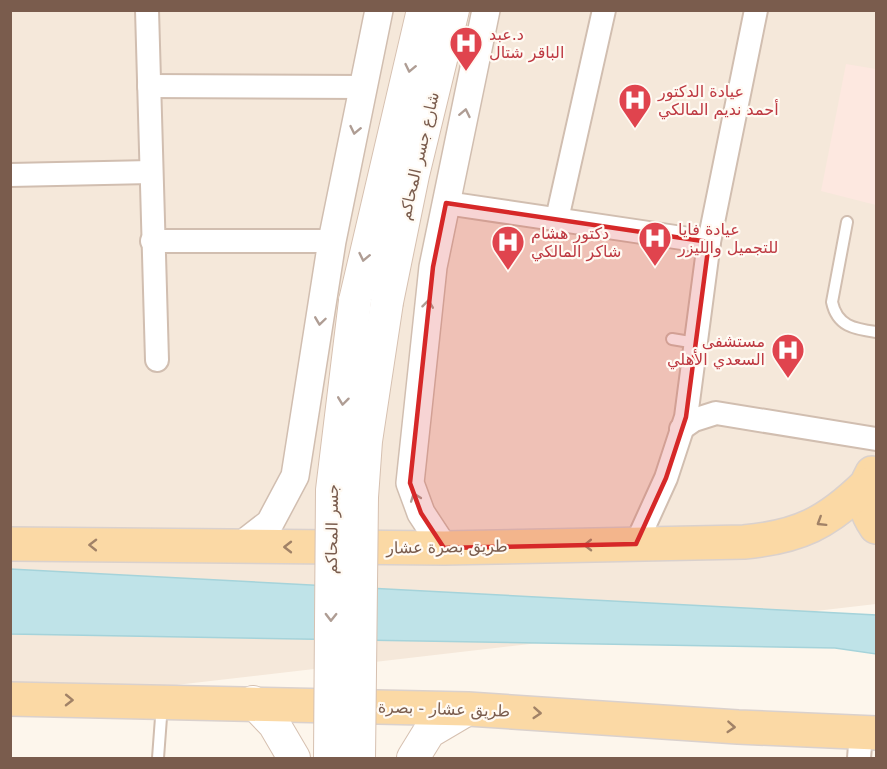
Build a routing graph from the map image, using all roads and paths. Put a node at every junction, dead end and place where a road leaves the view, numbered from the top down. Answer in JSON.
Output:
{"nodes":[{"id":1,"x":147,"y":10,"type":"edge"},
{"id":2,"x":379,"y":10,"type":"edge"},
{"id":3,"x":423,"y":10,"type":"edge"},
{"id":4,"x":453,"y":10,"type":"edge"},
{"id":5,"x":486,"y":10,"type":"edge"},
{"id":6,"x":604,"y":10,"type":"edge"},
{"id":7,"x":756,"y":10,"type":"edge"},
{"id":8,"x":149,"y":86,"type":"junction"},
{"id":9,"x":364,"y":87,"type":"junction"},
{"id":10,"x":151,"y":172,"type":"junction"},
{"id":11,"x":10,"y":175,"type":"edge"},
{"id":12,"x":446,"y":203,"type":"junction"},
{"id":13,"x":557,"y":219,"type":"junction"},
{"id":14,"x":847,"y":222,"type":"dead end"},
{"id":15,"x":152,"y":241,"type":"junction"},
{"id":16,"x":332,"y":241,"type":"junction"},
{"id":17,"x":709,"y":242,"type":"junction"},
{"id":18,"x":387,"y":302,"type":"joint"},
{"id":19,"x":876,"y":332,"type":"edge"},
{"id":20,"x":672,"y":339,"type":"dead end"},
{"id":21,"x":694,"y":354,"type":"junction"},
{"id":22,"x":157,"y":360,"type":"dead end"},
{"id":23,"x":736,"y":415,"type":"junction"},
{"id":24,"x":681,"y":429,"type":"junction"},
{"id":25,"x":876,"y":439,"type":"edge"},
{"id":26,"x":871,"y":476,"type":"edge"},
{"id":27,"x":876,"y":527,"type":"edge"},
{"id":28,"x":10,"y":544,"type":"edge"},
{"id":29,"x":636,"y":544,"type":"junction"},
{"id":30,"x":239,"y":547,"type":"junction"},
{"id":31,"x":444,"y":548,"type":"junction"},
{"id":32,"x":10,"y":699,"type":"edge"},
{"id":33,"x":162,"y":701,"type":"junction"},
{"id":34,"x":253,"y":702,"type":"junction"},
{"id":35,"x":468,"y":709,"type":"junction"},
{"id":36,"x":865,"y":741,"type":"edge"},
{"id":37,"x":158,"y":759,"type":"edge"},
{"id":38,"x":294,"y":759,"type":"edge"},
{"id":39,"x":330,"y":759,"type":"edge"},
{"id":40,"x":359,"y":759,"type":"edge"},
{"id":41,"x":413,"y":759,"type":"edge"}],
"edges":[{"from":1,"to":8,"type":"street"},
{"from":2,"to":9,"type":"street"},
{"from":3,"to":39,"type":"main road","name":"جسر المحاكم","one_way":true,"bridge":true},
{"from":4,"to":18,"type":"main road","name":"شارع جسر المحاكم"},
{"from":12,"to":5,"type":"street","one_way":true},
{"from":6,"to":13,"type":"street"},
{"from":7,"to":17,"type":"street"},
{"from":8,"to":9,"type":"street"},
{"from":8,"to":10,"type":"street"},
{"from":9,"to":16,"type":"street","one_way":true},
{"from":10,"to":11,"type":"street"},
{"from":10,"to":15,"type":"street"},
{"from":12,"to":13,"type":"street"},
{"from":31,"to":12,"type":"street","one_way":true},
{"from":13,"to":17,"type":"street"},
{"from":14,"to":19,"type":"lane"},
{"from":15,"to":16,"type":"street"},
{"from":15,"to":22,"type":"street"},
{"from":16,"to":30,"type":"street","one_way":true},
{"from":17,"to":21,"type":"street"},
{"from":18,"to":40,"type":"main road","name":"جسر المحاكم","bridge":true},
{"from":20,"to":21,"type":"lane"},
{"from":21,"to":23,"type":"street"},
{"from":21,"to":24,"type":"street"},
{"from":23,"to":24,"type":"street"},
{"from":23,"to":25,"type":"street"},
{"from":24,"to":29,"type":"street"},
{"from":26,"to":27,"type":"main road"},
{"from":26,"to":29,"type":"main road","name":"طريق بصرة عشار","one_way":true},
{"from":30,"to":28,"type":"main road","name":"طريق بصرة عشار","one_way":true},
{"from":29,"to":31,"type":"main road","name":"طريق بصرة عشار","one_way":true},
{"from":31,"to":30,"type":"main road","name":"طريق بصرة عشار","one_way":true},
{"from":32,"to":33,"type":"main road","name":"طريق عشار - بصرة","one_way":true},
{"from":33,"to":34,"type":"main road","name":"طريق عشار - بصرة"},
{"from":33,"to":37,"type":"lane"},
{"from":34,"to":35,"type":"main road","name":"طريق عشار - بصرة"},
{"from":34,"to":38,"type":"main road"},
{"from":35,"to":36,"type":"main road","name":"طريق عشار - بصرة","one_way":true},
{"from":35,"to":41,"type":"main road"}]}
